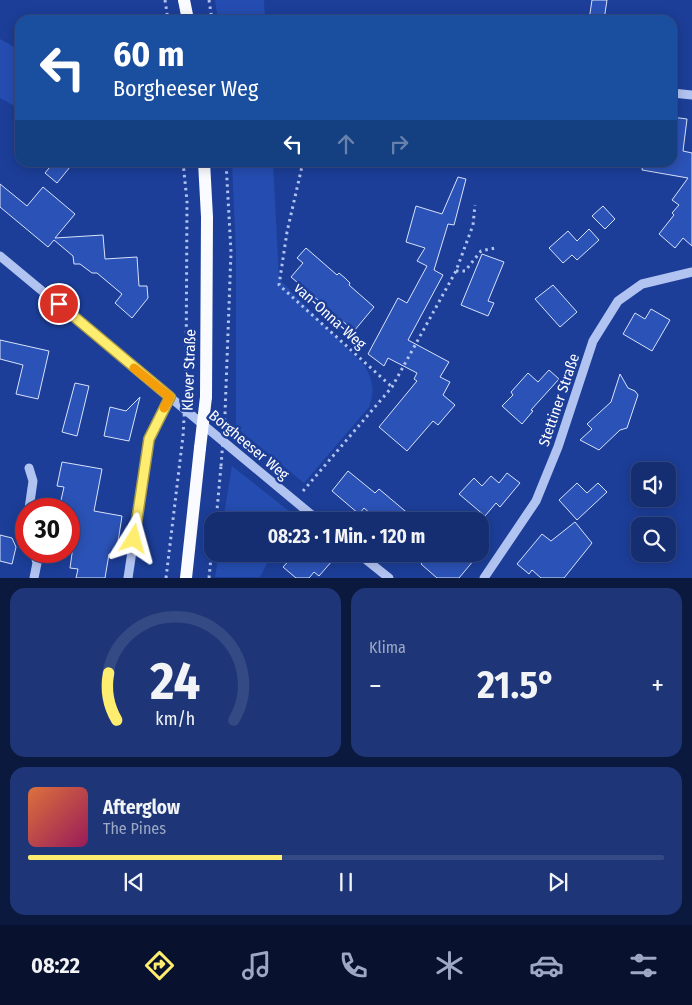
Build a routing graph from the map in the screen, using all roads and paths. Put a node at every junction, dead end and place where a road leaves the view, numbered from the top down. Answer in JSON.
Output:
{"nodes":[{"id":1,"x":165,"y":0,"type":"edge"},
{"id":2,"x":184,"y":0,"type":"edge"},
{"id":3,"x":209,"y":0,"type":"edge"},
{"id":4,"x":167,"y":15,"type":"edge"},
{"id":5,"x":187,"y":15,"type":"edge"},
{"id":6,"x":211,"y":15,"type":"edge"},
{"id":7,"x":677,"y":94,"type":"edge"},
{"id":8,"x":692,"y":95,"type":"edge"},
{"id":9,"x":184,"y":167,"type":"edge"},
{"id":10,"x":204,"y":167,"type":"edge"},
{"id":11,"x":226,"y":167,"type":"edge"},
{"id":12,"x":302,"y":167,"type":"edge"},
{"id":13,"x":476,"y":206,"type":"dead end"},
{"id":14,"x":495,"y":248,"type":"dead end"},
{"id":15,"x":0,"y":256,"type":"edge"},
{"id":16,"x":456,"y":271,"type":"junction"},
{"id":17,"x":692,"y":272,"type":"edge"},
{"id":18,"x":392,"y":387,"type":"junction"},
{"id":19,"x":170,"y":397,"type":"junction"},
{"id":20,"x":29,"y":468,"type":"dead end"},
{"id":21,"x":31,"y":498,"type":"edge"},
{"id":22,"x":294,"y":501,"type":"junction"},
{"id":23,"x":217,"y":512,"type":"edge"},
{"id":24,"x":308,"y":512,"type":"edge"},
{"id":25,"x":211,"y":562,"type":"edge"},
{"id":26,"x":369,"y":562,"type":"edge"},
{"id":27,"x":37,"y":563,"type":"edge"},
{"id":28,"x":34,"y":578,"type":"edge"},
{"id":29,"x":128,"y":578,"type":"edge"},
{"id":30,"x":166,"y":578,"type":"edge"},
{"id":31,"x":186,"y":578,"type":"edge"},
{"id":32,"x":209,"y":578,"type":"edge"},
{"id":33,"x":389,"y":578,"type":"edge"},
{"id":34,"x":484,"y":578,"type":"edge"}],
"edges":[{"from":1,"to":4,"type":"path"},
{"from":2,"to":5,"type":"main road"},
{"from":3,"to":6,"type":"path"},
{"from":7,"to":8,"type":"street"},
{"from":9,"to":30,"type":"path","bridge":true},
{"from":10,"to":31,"type":"main road","name":"Klever Straße","bridge":true},
{"from":11,"to":23,"type":"path","bridge":true},
{"from":12,"to":18,"type":"path","name":"van-Onna-Weg"},
{"from":13,"to":16,"type":"path"},
{"from":14,"to":16,"type":"path"},
{"from":15,"to":19,"type":"street","name":"Borgheeser Weg"},
{"from":16,"to":18,"type":"path"},
{"from":17,"to":34,"type":"street","name":"Stettiner Straße"},
{"from":18,"to":22,"type":"path"},
{"from":19,"to":22,"type":"street","name":"Borgheeser Weg"},
{"from":19,"to":29,"type":"street"},
{"from":20,"to":21,"type":"street"},
{"from":22,"to":24,"type":"street","name":"Borgheeser Weg"},
{"from":25,"to":32,"type":"path"},
{"from":26,"to":33,"type":"street"},
{"from":27,"to":28,"type":"street"}]}
